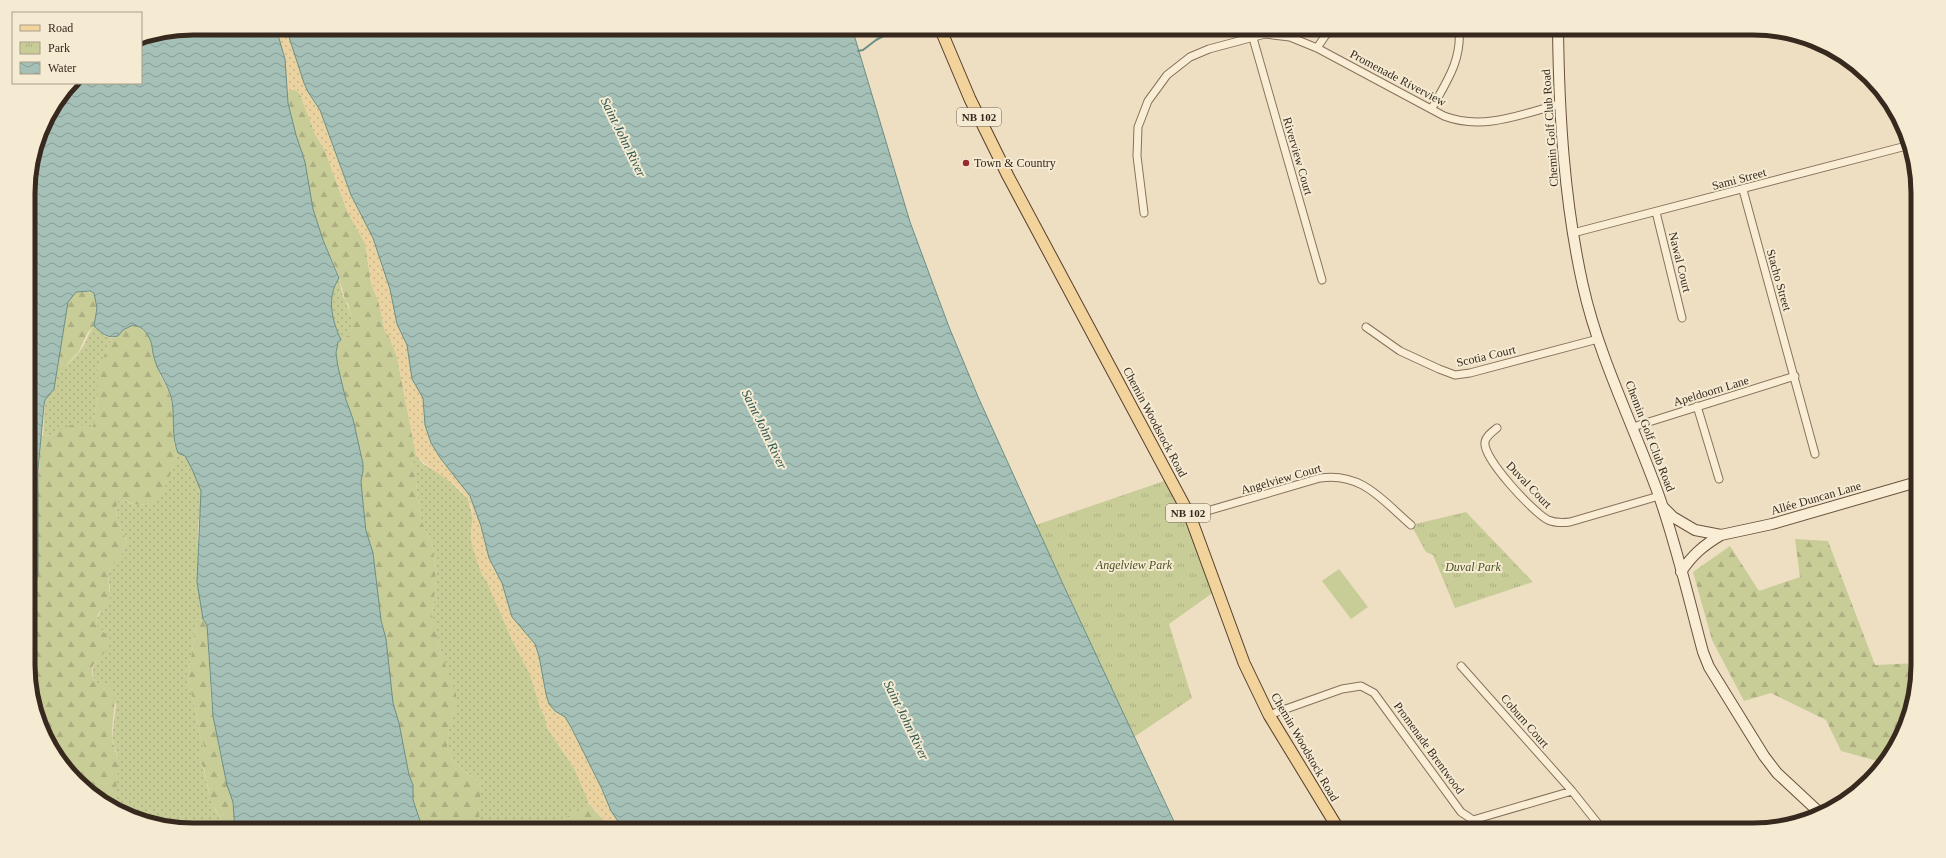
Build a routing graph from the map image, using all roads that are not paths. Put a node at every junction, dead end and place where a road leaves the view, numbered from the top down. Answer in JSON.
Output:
{"nodes":[{"id":1,"x":943,"y":35,"type":"edge"},
{"id":2,"x":1262,"y":35,"type":"edge"},
{"id":3,"x":1273,"y":35,"type":"edge"},
{"id":4,"x":1326,"y":35,"type":"edge"},
{"id":5,"x":1459,"y":35,"type":"edge"},
{"id":6,"x":1558,"y":35,"type":"edge"},
{"id":7,"x":1253,"y":38,"type":"junction"},
{"id":8,"x":1317,"y":48,"type":"junction"},
{"id":9,"x":1560,"y":104,"type":"junction"},
{"id":10,"x":1432,"y":108,"type":"junction"},
{"id":11,"x":1904,"y":147,"type":"edge"},
{"id":12,"x":1743,"y":190,"type":"junction"},
{"id":13,"x":1144,"y":212,"type":"dead end"},
{"id":14,"x":1656,"y":212,"type":"junction"},
{"id":15,"x":1573,"y":233,"type":"junction"},
{"id":16,"x":1322,"y":280,"type":"dead end"},
{"id":17,"x":1682,"y":318,"type":"dead end"},
{"id":18,"x":1366,"y":328,"type":"dead end"},
{"id":19,"x":1598,"y":339,"type":"junction"},
{"id":20,"x":1795,"y":376,"type":"junction"},
{"id":21,"x":1697,"y":406,"type":"junction"},
{"id":22,"x":1633,"y":427,"type":"junction"},
{"id":23,"x":1497,"y":428,"type":"dead end"},
{"id":24,"x":1815,"y":454,"type":"dead end"},
{"id":25,"x":1719,"y":479,"type":"dead end"},
{"id":26,"x":1911,"y":484,"type":"edge"},
{"id":27,"x":1659,"y":496,"type":"junction"},
{"id":28,"x":1663,"y":507,"type":"junction"},
{"id":29,"x":1190,"y":516,"type":"junction"},
{"id":30,"x":1411,"y":525,"type":"dead end"},
{"id":31,"x":1721,"y":535,"type":"junction"},
{"id":32,"x":1682,"y":572,"type":"junction"},
{"id":33,"x":1461,"y":666,"type":"dead end"},
{"id":34,"x":1269,"y":715,"type":"junction"},
{"id":35,"x":1572,"y":791,"type":"junction"},
{"id":36,"x":1816,"y":810,"type":"edge"},
{"id":37,"x":1335,"y":823,"type":"edge"},
{"id":38,"x":1597,"y":823,"type":"edge"}],
"edges":[{"from":1,"to":29,"type":"main road","name":"Chemin Woodstock Road","number":"NB 102"},
{"from":2,"to":7,"type":"street","name":"Promenade Riverview"},
{"from":3,"to":8,"type":"street","name":"Promenade Riverview"},
{"from":4,"to":8,"type":"street"},
{"from":5,"to":10,"type":"street"},
{"from":6,"to":9,"type":"street","name":"Chemin Golf Club Road"},
{"from":7,"to":13,"type":"street","name":"Promenade Riverview"},
{"from":7,"to":16,"type":"street","name":"Riverview Court"},
{"from":8,"to":10,"type":"street","name":"Promenade Riverview"},
{"from":9,"to":10,"type":"street","name":"Promenade Riverview"},
{"from":9,"to":15,"type":"street","name":"Chemin Golf Club Road"},
{"from":11,"to":12,"type":"street","name":"Sami Street"},
{"from":12,"to":14,"type":"street","name":"Sami Street"},
{"from":12,"to":20,"type":"street","name":"Stacho Street"},
{"from":14,"to":15,"type":"street","name":"Sami Street"},
{"from":14,"to":17,"type":"street","name":"Nawal Court"},
{"from":15,"to":19,"type":"street","name":"Chemin Golf Club Road"},
{"from":18,"to":19,"type":"street","name":"Scotia Court"},
{"from":19,"to":22,"type":"street","name":"Chemin Golf Club Road"},
{"from":20,"to":21,"type":"street","name":"Apeldoorn Lane"},
{"from":20,"to":24,"type":"street","name":"Stacho Street"},
{"from":21,"to":22,"type":"street","name":"Apeldoorn Lane"},
{"from":21,"to":25,"type":"street"},
{"from":22,"to":27,"type":"street","name":"Chemin Golf Club Road"},
{"from":23,"to":27,"type":"street","name":"Duval Court"},
{"from":26,"to":31,"type":"street","name":"Allée Duncan Lane"},
{"from":27,"to":28,"type":"street","name":"Chemin Golf Club Road"},
{"from":28,"to":31,"type":"street"},
{"from":28,"to":32,"type":"street","name":"Chemin Golf Club Road"},
{"from":29,"to":30,"type":"street","name":"Angelview Court"},
{"from":29,"to":34,"type":"main road","name":"Chemin Woodstock Road","number":"NB 102"},
{"from":31,"to":32,"type":"street"},
{"from":32,"to":36,"type":"street","name":"Chemin Golf Club Road"},
{"from":33,"to":35,"type":"street","name":"Coburn Court"},
{"from":34,"to":35,"type":"street","name":"Promenade Brentwood"},
{"from":34,"to":37,"type":"main road","name":"Chemin Woodstock Road","number":"NB 102"},
{"from":35,"to":38,"type":"street","name":"Coburn Court"}]}
